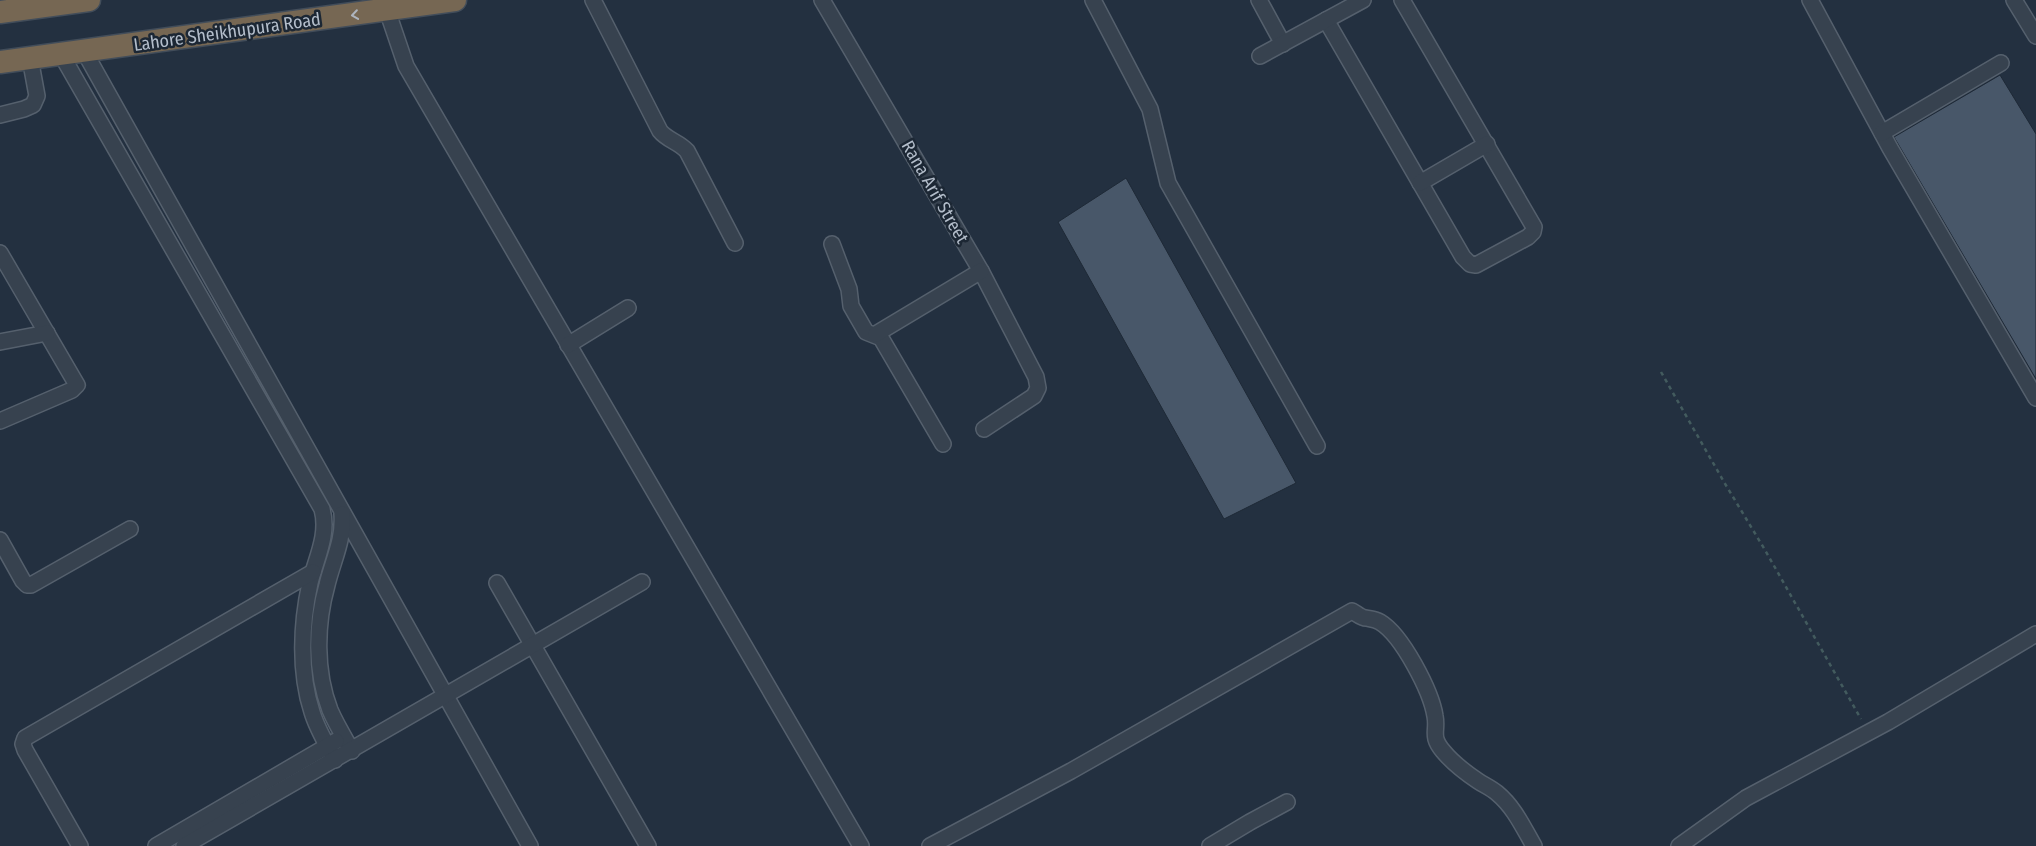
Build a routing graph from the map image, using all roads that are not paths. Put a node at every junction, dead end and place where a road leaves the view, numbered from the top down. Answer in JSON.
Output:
{"nodes":[{"id":1,"x":89,"y":0,"type":"edge"},
{"id":2,"x":455,"y":0,"type":"edge"},
{"id":3,"x":593,"y":0,"type":"edge"},
{"id":4,"x":822,"y":0,"type":"edge"},
{"id":5,"x":1093,"y":0,"type":"edge"},
{"id":6,"x":1258,"y":0,"type":"edge"},
{"id":7,"x":1363,"y":0,"type":"edge"},
{"id":8,"x":1402,"y":0,"type":"edge"},
{"id":9,"x":1810,"y":0,"type":"edge"},
{"id":10,"x":2014,"y":0,"type":"edge"},
{"id":11,"x":387,"y":10,"type":"junction"},
{"id":12,"x":0,"y":12,"type":"edge"},
{"id":13,"x":1326,"y":20,"type":"junction"},
{"id":14,"x":2036,"y":36,"type":"edge"},
{"id":15,"x":1283,"y":44,"type":"junction"},
{"id":16,"x":84,"y":51,"type":"junction"},
{"id":17,"x":62,"y":54,"type":"junction"},
{"id":18,"x":1260,"y":56,"type":"dead end"},
{"id":19,"x":30,"y":58,"type":"junction"},
{"id":20,"x":0,"y":62,"type":"edge"},
{"id":21,"x":2001,"y":63,"type":"dead end"},
{"id":22,"x":0,"y":115,"type":"edge"},
{"id":23,"x":1882,"y":133,"type":"junction"},
{"id":24,"x":1487,"y":144,"type":"junction"},
{"id":25,"x":1420,"y":183,"type":"junction"},
{"id":26,"x":735,"y":243,"type":"dead end"},
{"id":27,"x":832,"y":244,"type":"dead end"},
{"id":28,"x":0,"y":253,"type":"edge"},
{"id":29,"x":981,"y":271,"type":"junction"},
{"id":30,"x":628,"y":308,"type":"dead end"},
{"id":31,"x":47,"y":333,"type":"junction"},
{"id":32,"x":876,"y":334,"type":"junction"},
{"id":33,"x":0,"y":342,"type":"edge"},
{"id":34,"x":568,"y":345,"type":"junction"},
{"id":35,"x":2036,"y":398,"type":"edge"},
{"id":36,"x":0,"y":421,"type":"edge"},
{"id":37,"x":984,"y":429,"type":"dead end"},
{"id":38,"x":943,"y":444,"type":"dead end"},
{"id":39,"x":1317,"y":446,"type":"dead end"},
{"id":40,"x":342,"y":511,"type":"junction"},
{"id":41,"x":130,"y":529,"type":"dead end"},
{"id":42,"x":0,"y":540,"type":"edge"},
{"id":43,"x":313,"y":572,"type":"junction"},
{"id":44,"x":642,"y":582,"type":"dead end"},
{"id":45,"x":498,"y":583,"type":"dead end"},
{"id":46,"x":2036,"y":634,"type":"edge"},
{"id":47,"x":534,"y":644,"type":"junction"},
{"id":48,"x":446,"y":696,"type":"junction"},
{"id":49,"x":344,"y":736,"type":"junction"},
{"id":50,"x":328,"y":746,"type":"junction"},
{"id":51,"x":352,"y":750,"type":"junction"},
{"id":52,"x":335,"y":760,"type":"junction"},
{"id":53,"x":1287,"y":802,"type":"dead end"},
{"id":54,"x":80,"y":846,"type":"edge"},
{"id":55,"x":156,"y":846,"type":"edge"},
{"id":56,"x":184,"y":846,"type":"edge"},
{"id":57,"x":530,"y":846,"type":"edge"},
{"id":58,"x":648,"y":846,"type":"edge"},
{"id":59,"x":861,"y":846,"type":"edge"},
{"id":60,"x":930,"y":846,"type":"edge"},
{"id":61,"x":1210,"y":846,"type":"edge"},
{"id":62,"x":1534,"y":846,"type":"edge"},
{"id":63,"x":1679,"y":846,"type":"edge"}],
"edges":[{"from":1,"to":12,"type":"highway"},
{"from":2,"to":11,"type":"highway","name":"Lahore Sheikhupura Road"},
{"from":3,"to":26,"type":"street"},
{"from":4,"to":29,"type":"street","name":"Rana Arif Street"},
{"from":5,"to":39,"type":"street"},
{"from":6,"to":15,"type":"street"},
{"from":7,"to":13,"type":"street"},
{"from":8,"to":24,"type":"street"},
{"from":9,"to":23,"type":"street"},
{"from":10,"to":14,"type":"street"},
{"from":11,"to":16,"type":"highway","name":"Lahore Sheikhupura Road","one_way":true},
{"from":11,"to":34,"type":"street"},
{"from":13,"to":15,"type":"street"},
{"from":13,"to":25,"type":"street"},
{"from":15,"to":18,"type":"street"},
{"from":16,"to":17,"type":"highway","name":"Lahore Sheikhupura Road"},
{"from":16,"to":40,"type":"street"},
{"from":17,"to":19,"type":"highway","name":"Lahore Sheikhupura Road"},
{"from":17,"to":43,"type":"street"},
{"from":19,"to":20,"type":"highway","name":"Lahore Sheikhupura Road"},
{"from":19,"to":22,"type":"street"},
{"from":21,"to":23,"type":"street"},
{"from":23,"to":35,"type":"street"},
{"from":24,"to":25,"type":"street"},
{"from":24,"to":25,"type":"street"},
{"from":27,"to":32,"type":"street"},
{"from":28,"to":31,"type":"street"},
{"from":29,"to":32,"type":"street"},
{"from":29,"to":37,"type":"street","name":"Rana Arif Street"},
{"from":30,"to":34,"type":"street"},
{"from":31,"to":33,"type":"street"},
{"from":31,"to":36,"type":"street"},
{"from":32,"to":38,"type":"street"},
{"from":34,"to":59,"type":"street"},
{"from":40,"to":48,"type":"street"},
{"from":40,"to":49,"type":"street"},
{"from":41,"to":42,"type":"street"},
{"from":43,"to":50,"type":"street"},
{"from":43,"to":54,"type":"street"},
{"from":44,"to":47,"type":"street"},
{"from":45,"to":47,"type":"street"},
{"from":46,"to":63,"type":"street"},
{"from":47,"to":48,"type":"street"},
{"from":47,"to":58,"type":"street"},
{"from":48,"to":51,"type":"street"},
{"from":48,"to":57,"type":"street"},
{"from":49,"to":50,"type":"street"},
{"from":49,"to":51,"type":"street"},
{"from":50,"to":52,"type":"street"},
{"from":50,"to":55,"type":"street"},
{"from":51,"to":52,"type":"street"},
{"from":52,"to":56,"type":"street"},
{"from":53,"to":61,"type":"street"},
{"from":60,"to":62,"type":"street"}]}
